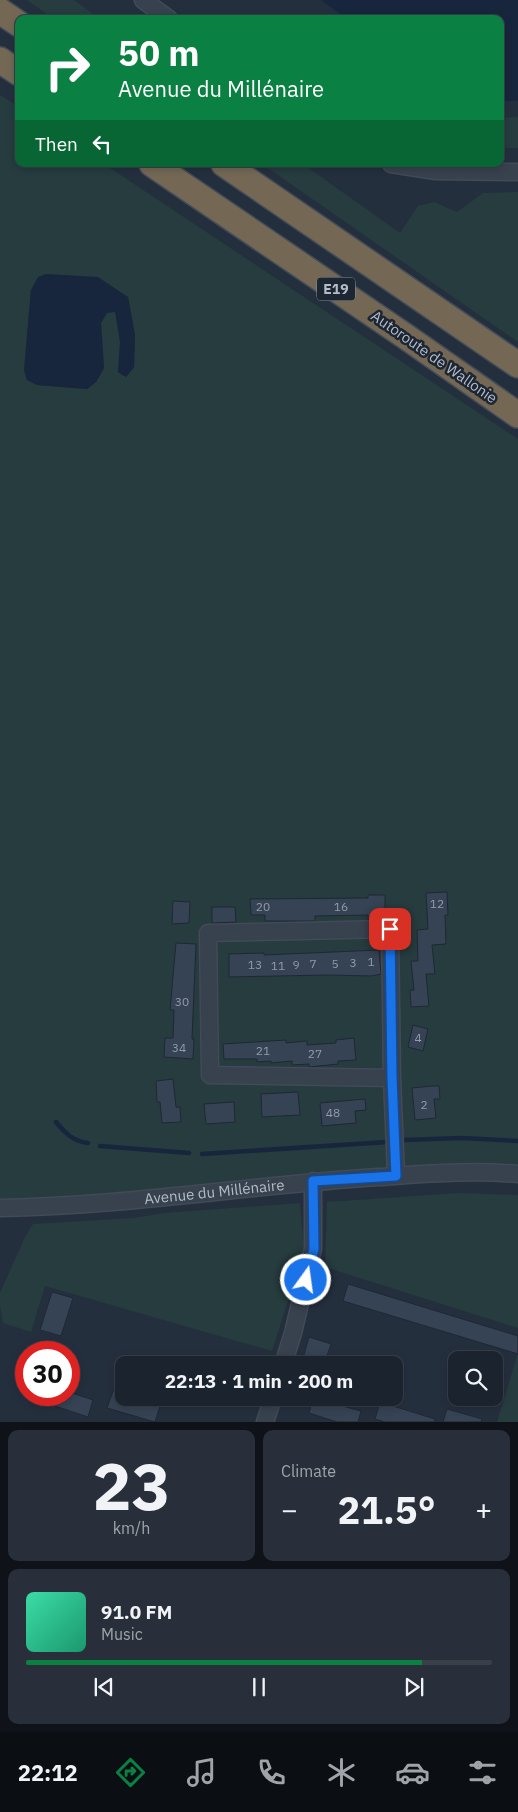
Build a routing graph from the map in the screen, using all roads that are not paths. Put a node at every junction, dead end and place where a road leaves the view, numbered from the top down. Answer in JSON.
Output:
{"nodes":[{"id":1,"x":143,"y":0,"type":"edge"},
{"id":2,"x":0,"y":11,"type":"edge"},
{"id":3,"x":164,"y":15,"type":"edge"},
{"id":4,"x":15,"y":21,"type":"edge"},
{"id":5,"x":0,"y":60,"type":"edge"},
{"id":6,"x":15,"y":70,"type":"edge"},
{"id":7,"x":156,"y":167,"type":"edge"},
{"id":8,"x":228,"y":167,"type":"edge"},
{"id":9,"x":410,"y":167,"type":"edge"},
{"id":10,"x":518,"y":172,"type":"edge"},
{"id":11,"x":518,"y":365,"type":"edge"},
{"id":12,"x":518,"y":415,"type":"edge"},
{"id":13,"x":392,"y":1078,"type":"junction"},
{"id":14,"x":518,"y":1174,"type":"edge"},
{"id":15,"x":396,"y":1176,"type":"junction"},
{"id":16,"x":313,"y":1181,"type":"junction"},
{"id":17,"x":0,"y":1208,"type":"edge"},
{"id":18,"x":286,"y":1356,"type":"edge"},
{"id":19,"x":270,"y":1406,"type":"edge"},
{"id":20,"x":265,"y":1422,"type":"edge"}],
"edges":[{"from":1,"to":3,"type":"street"},
{"from":2,"to":4,"type":"highway"},
{"from":5,"to":6,"type":"highway"},
{"from":7,"to":12,"type":"highway","name":"Autoroute de Wallonie","number":"E19"},
{"from":8,"to":11,"type":"highway","number":"E19"},
{"from":9,"to":10,"type":"street"},
{"from":13,"to":13,"type":"street"},
{"from":13,"to":15,"type":"street"},
{"from":14,"to":15,"type":"street","name":"Avenue du Millénaire"},
{"from":15,"to":16,"type":"street","name":"Avenue du Millénaire"},
{"from":16,"to":17,"type":"street","name":"Avenue du Millénaire"},
{"from":16,"to":18,"type":"street"},
{"from":19,"to":20,"type":"street"}]}
